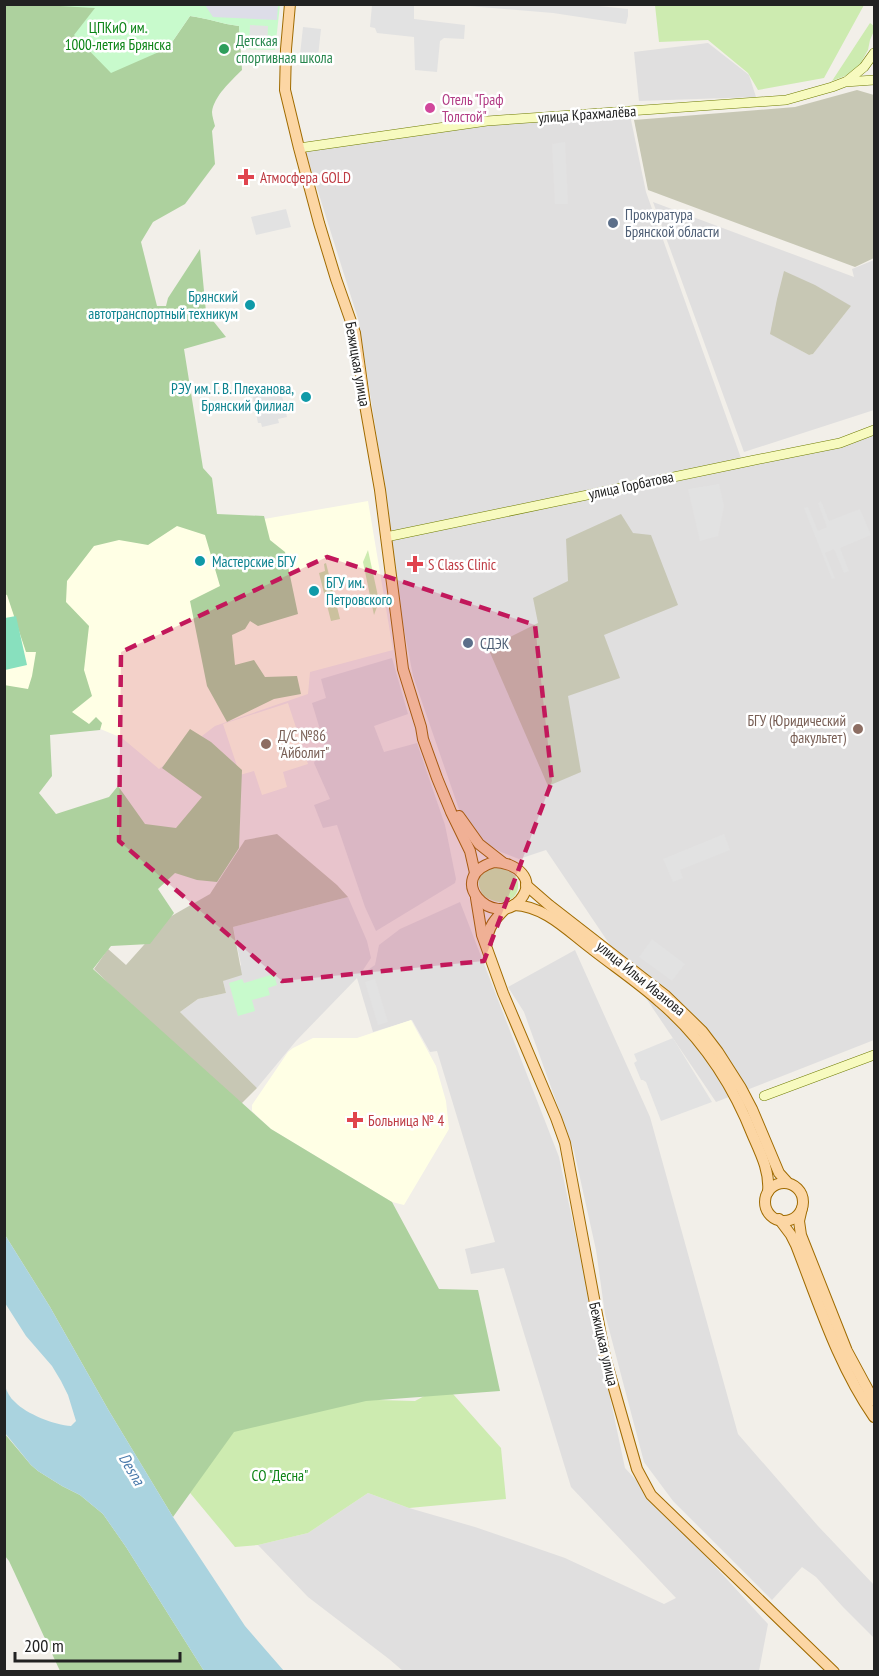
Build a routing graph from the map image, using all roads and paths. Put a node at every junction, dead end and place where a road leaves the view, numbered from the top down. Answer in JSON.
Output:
{"nodes":[{"id":1,"x":290,"y":4,"type":"edge"},
{"id":2,"x":874,"y":53,"type":"edge"},
{"id":3,"x":874,"y":80,"type":"edge"},
{"id":4,"x":845,"y":82,"type":"junction"},
{"id":5,"x":299,"y":148,"type":"junction"},
{"id":6,"x":874,"y":430,"type":"edge"},
{"id":7,"x":386,"y":537,"type":"junction"},
{"id":8,"x":421,"y":727,"type":"junction"},
{"id":9,"x":502,"y":862,"type":"junction"},
{"id":10,"x":475,"y":873,"type":"junction"},
{"id":11,"x":526,"y":885,"type":"junction"},
{"id":12,"x":476,"y":898,"type":"junction"},
{"id":13,"x":511,"y":906,"type":"junction"},
{"id":14,"x":488,"y":949,"type":"junction"},
{"id":15,"x":874,"y":1055,"type":"edge"},
{"id":16,"x":764,"y":1096,"type":"dead end"},
{"id":17,"x":788,"y":1184,"type":"junction"},
{"id":18,"x":768,"y":1192,"type":"junction"},
{"id":19,"x":802,"y":1208,"type":"junction"},
{"id":20,"x":779,"y":1220,"type":"junction"},
{"id":21,"x":874,"y":1401,"type":"edge"},
{"id":22,"x":874,"y":1417,"type":"edge"},
{"id":23,"x":834,"y":1671,"type":"edge"}],
"edges":[{"from":1,"to":5,"type":"main road","name":"Бежицкая улица"},
{"from":2,"to":4,"type":"main road"},
{"from":3,"to":4,"type":"main road","name":"улица Крахмалёва"},
{"from":4,"to":5,"type":"main road","name":"улица Крахмалёва"},
{"from":5,"to":7,"type":"main road","name":"Бежицкая улица"},
{"from":6,"to":7,"type":"main road","name":"улица Горбатова"},
{"from":7,"to":8,"type":"main road","name":"Бежицкая улица"},
{"from":8,"to":9,"type":"main road"},
{"from":8,"to":10,"type":"main road"},
{"from":9,"to":10,"type":"main road"},
{"from":9,"to":11,"type":"main road"},
{"from":10,"to":12,"type":"main road"},
{"from":11,"to":13,"type":"main road"},
{"from":11,"to":17,"type":"main road","name":"улица Ильи Иванова"},
{"from":12,"to":13,"type":"main road"},
{"from":12,"to":14,"type":"main road","name":"Бежицкая улица"},
{"from":13,"to":14,"type":"main road"},
{"from":13,"to":18,"type":"main road","name":"улица Ильи Иванова"},
{"from":14,"to":23,"type":"main road","name":"Бежицкая улица"},
{"from":15,"to":16,"type":"main road"},
{"from":17,"to":18,"type":"main road"},
{"from":17,"to":19,"type":"main road"},
{"from":18,"to":20,"type":"main road"},
{"from":19,"to":20,"type":"main road"},
{"from":19,"to":21,"type":"main road"},
{"from":20,"to":22,"type":"main road"}]}
